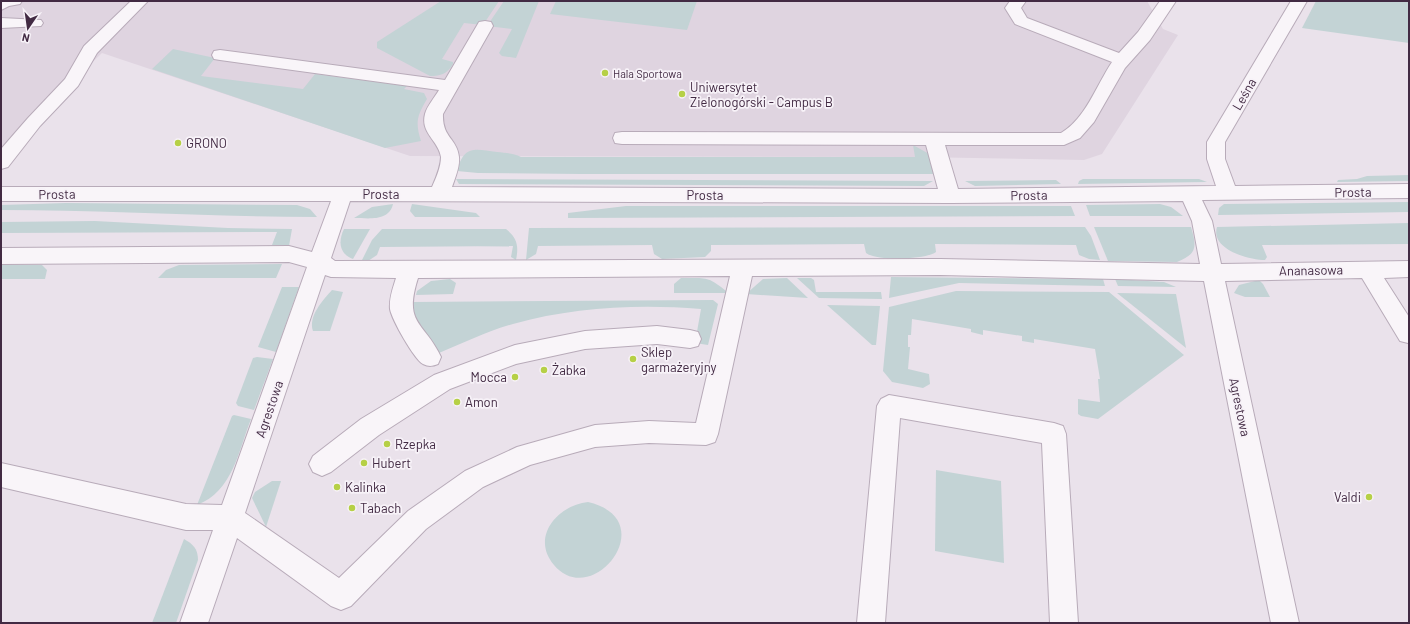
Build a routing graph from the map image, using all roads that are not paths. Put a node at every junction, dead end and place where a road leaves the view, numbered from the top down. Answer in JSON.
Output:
{"nodes":[{"id":1,"x":14,"y":1,"type":"edge"},
{"id":2,"x":140,"y":1,"type":"edge"},
{"id":3,"x":1018,"y":1,"type":"edge"},
{"id":4,"x":1168,"y":1,"type":"edge"},
{"id":5,"x":1300,"y":1,"type":"edge"},
{"id":6,"x":1,"y":5,"type":"edge"},
{"id":7,"x":1,"y":23,"type":"edge"},
{"id":8,"x":35,"y":23,"type":"dead end"},
{"id":9,"x":485,"y":26,"type":"dead end"},
{"id":10,"x":220,"y":55,"type":"dead end"},
{"id":11,"x":1122,"y":60,"type":"junction"},
{"id":12,"x":450,"y":86,"type":"junction"},
{"id":13,"x":622,"y":138,"type":"dead end"},
{"id":14,"x":934,"y":139,"type":"junction"},
{"id":15,"x":1,"y":162,"type":"edge"},
{"id":16,"x":1409,"y":191,"type":"edge"},
{"id":17,"x":1228,"y":193,"type":"junction"},
{"id":18,"x":1,"y":194,"type":"edge"},
{"id":19,"x":343,"y":194,"type":"junction"},
{"id":20,"x":439,"y":194,"type":"junction"},
{"id":21,"x":1189,"y":194,"type":"junction"},
{"id":22,"x":950,"y":196,"type":"junction"},
{"id":23,"x":1,"y":256,"type":"edge"},
{"id":24,"x":320,"y":262,"type":"junction"},
{"id":25,"x":743,"y":268,"type":"junction"},
{"id":26,"x":1367,"y":269,"type":"junction"},
{"id":27,"x":1409,"y":269,"type":"edge"},
{"id":28,"x":409,"y":270,"type":"junction"},
{"id":29,"x":1213,"y":273,"type":"junction"},
{"id":30,"x":1408,"y":334,"type":"dead end"},
{"id":31,"x":690,"y":338,"type":"dead end"},
{"id":32,"x":430,"y":357,"type":"dead end"},
{"id":33,"x":322,"y":464,"type":"dead end"},
{"id":34,"x":1,"y":475,"type":"edge"},
{"id":35,"x":230,"y":518,"type":"junction"},
{"id":36,"x":194,"y":623,"type":"edge"},
{"id":37,"x":871,"y":623,"type":"edge"},
{"id":38,"x":1064,"y":623,"type":"edge"},
{"id":39,"x":1285,"y":623,"type":"edge"}],
"edges":[{"from":1,"to":6,"type":"street"},
{"from":2,"to":15,"type":"street"},
{"from":3,"to":11,"type":"street"},
{"from":4,"to":11,"type":"street"},
{"from":5,"to":17,"type":"street","name":"Leśna"},
{"from":7,"to":8,"type":"street"},
{"from":9,"to":12,"type":"street"},
{"from":10,"to":12,"type":"street"},
{"from":11,"to":14,"type":"street"},
{"from":12,"to":20,"type":"street"},
{"from":13,"to":14,"type":"street"},
{"from":14,"to":22,"type":"street"},
{"from":16,"to":17,"type":"street","name":"Prosta"},
{"from":17,"to":21,"type":"street","name":"Prosta"},
{"from":18,"to":19,"type":"street","name":"Prosta"},
{"from":19,"to":20,"type":"street","name":"Prosta"},
{"from":19,"to":24,"type":"street","name":"Agrestowa"},
{"from":20,"to":22,"type":"street","name":"Prosta"},
{"from":21,"to":22,"type":"street","name":"Prosta"},
{"from":21,"to":29,"type":"street","name":"Agrestowa"},
{"from":23,"to":24,"type":"street"},
{"from":24,"to":28,"type":"street"},
{"from":24,"to":35,"type":"street","name":"Agrestowa"},
{"from":25,"to":28,"type":"street"},
{"from":25,"to":29,"type":"street"},
{"from":25,"to":35,"type":"street"},
{"from":26,"to":27,"type":"street","name":"Ananasowa"},
{"from":26,"to":29,"type":"street","name":"Ananasowa"},
{"from":26,"to":30,"type":"street"},
{"from":28,"to":32,"type":"street"},
{"from":29,"to":39,"type":"street","name":"Agrestowa"},
{"from":31,"to":33,"type":"street"},
{"from":34,"to":35,"type":"street"},
{"from":35,"to":36,"type":"street","name":"Agrestowa"},
{"from":37,"to":38,"type":"street"}]}
